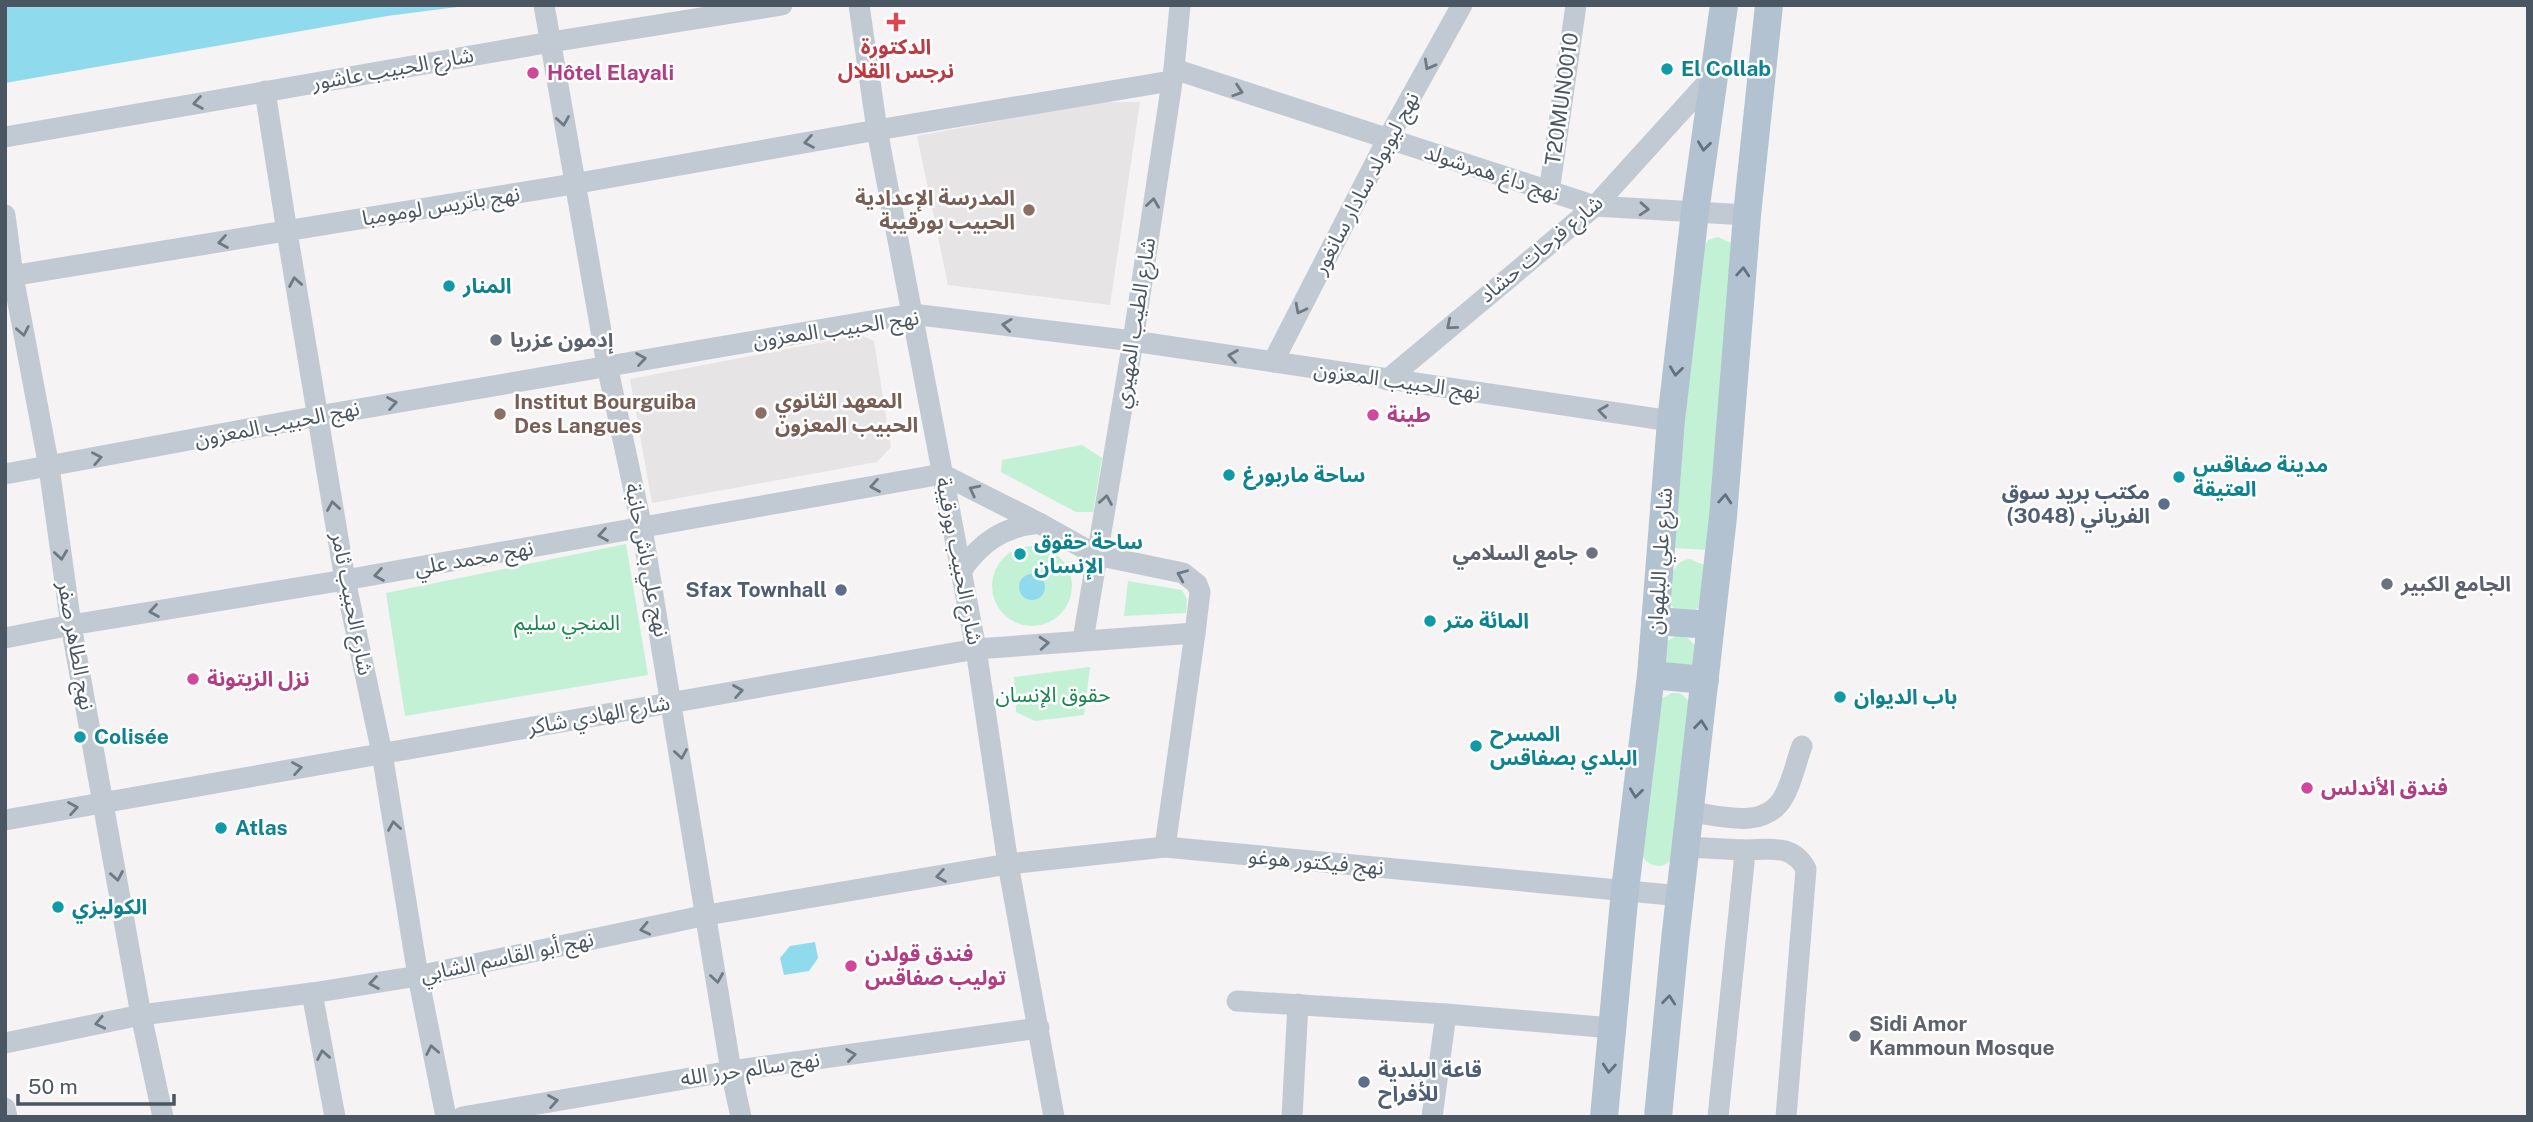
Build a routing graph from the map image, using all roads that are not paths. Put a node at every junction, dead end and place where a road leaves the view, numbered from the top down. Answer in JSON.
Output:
{"nodes":[{"id":1,"x":544,"y":5,"type":"edge"},
{"id":2,"x":782,"y":5,"type":"edge"},
{"id":3,"x":859,"y":5,"type":"edge"},
{"id":4,"x":1180,"y":5,"type":"edge"},
{"id":5,"x":1462,"y":5,"type":"edge"},
{"id":6,"x":1576,"y":5,"type":"edge"},
{"id":7,"x":1724,"y":5,"type":"edge"},
{"id":8,"x":1769,"y":5,"type":"edge"},
{"id":9,"x":551,"y":42,"type":"junction"},
{"id":10,"x":1172,"y":75,"type":"junction"},
{"id":11,"x":1713,"y":76,"type":"junction"},
{"id":12,"x":265,"y":90,"type":"junction"},
{"id":13,"x":877,"y":130,"type":"junction"},
{"id":14,"x":5,"y":137,"type":"edge"},
{"id":15,"x":1387,"y":140,"type":"junction"},
{"id":16,"x":573,"y":184,"type":"junction"},
{"id":17,"x":1549,"y":192,"type":"junction"},
{"id":18,"x":1595,"y":206,"type":"junction"},
{"id":19,"x":1695,"y":212,"type":"junction"},
{"id":20,"x":5,"y":215,"type":"edge"},
{"id":21,"x":1747,"y":215,"type":"junction"},
{"id":22,"x":286,"y":232,"type":"junction"},
{"id":23,"x":9,"y":277,"type":"edge"},
{"id":24,"x":912,"y":314,"type":"junction"},
{"id":25,"x":1133,"y":341,"type":"junction"},
{"id":26,"x":1273,"y":362,"type":"junction"},
{"id":27,"x":607,"y":365,"type":"junction"},
{"id":28,"x":1387,"y":380,"type":"junction"},
{"id":29,"x":318,"y":416,"type":"junction"},
{"id":30,"x":1671,"y":421,"type":"junction"},
{"id":31,"x":49,"y":467,"type":"junction"},
{"id":32,"x":5,"y":474,"type":"edge"},
{"id":33,"x":942,"y":474,"type":"junction"},
{"id":34,"x":1039,"y":523,"type":"junction"},
{"id":35,"x":642,"y":528,"type":"junction"},
{"id":36,"x":1096,"y":555,"type":"junction"},
{"id":37,"x":961,"y":571,"type":"junction"},
{"id":38,"x":345,"y":580,"type":"junction"},
{"id":39,"x":1655,"y":621,"type":"junction"},
{"id":40,"x":71,"y":625,"type":"junction"},
{"id":41,"x":1710,"y":625,"type":"junction"},
{"id":42,"x":1195,"y":633,"type":"junction"},
{"id":43,"x":5,"y":638,"type":"edge"},
{"id":44,"x":1083,"y":640,"type":"junction"},
{"id":45,"x":976,"y":649,"type":"junction"},
{"id":46,"x":1651,"y":675,"type":"junction"},
{"id":47,"x":1705,"y":680,"type":"junction"},
{"id":48,"x":673,"y":702,"type":"junction"},
{"id":49,"x":1802,"y":746,"type":"dead end"},
{"id":50,"x":382,"y":753,"type":"junction"},
{"id":51,"x":104,"y":803,"type":"junction"},
{"id":52,"x":1691,"y":813,"type":"junction"},
{"id":53,"x":5,"y":820,"type":"edge"},
{"id":54,"x":1166,"y":847,"type":"junction"},
{"id":55,"x":1687,"y":847,"type":"junction"},
{"id":56,"x":1743,"y":850,"type":"junction"},
{"id":57,"x":1008,"y":864,"type":"junction"},
{"id":58,"x":1625,"y":890,"type":"junction"},
{"id":59,"x":1681,"y":896,"type":"junction"},
{"id":60,"x":707,"y":915,"type":"junction"},
{"id":61,"x":418,"y":976,"type":"junction"},
{"id":62,"x":312,"y":993,"type":"junction"},
{"id":63,"x":1237,"y":1001,"type":"dead end"},
{"id":64,"x":1298,"y":1004,"type":"junction"},
{"id":65,"x":1446,"y":1014,"type":"junction"},
{"id":66,"x":141,"y":1015,"type":"junction"},
{"id":67,"x":1038,"y":1028,"type":"junction"},
{"id":68,"x":1612,"y":1028,"type":"junction"},
{"id":69,"x":5,"y":1043,"type":"edge"},
{"id":70,"x":732,"y":1070,"type":"junction"},
{"id":71,"x":5,"y":1108,"type":"edge"},
{"id":72,"x":7,"y":1117,"type":"edge"},
{"id":73,"x":163,"y":1117,"type":"edge"},
{"id":74,"x":335,"y":1117,"type":"edge"},
{"id":75,"x":446,"y":1117,"type":"edge"},
{"id":76,"x":462,"y":1117,"type":"edge"},
{"id":77,"x":741,"y":1117,"type":"edge"},
{"id":78,"x":1054,"y":1117,"type":"edge"},
{"id":79,"x":1292,"y":1117,"type":"edge"},
{"id":80,"x":1432,"y":1117,"type":"edge"},
{"id":81,"x":1604,"y":1117,"type":"edge"},
{"id":82,"x":1658,"y":1117,"type":"edge"},
{"id":83,"x":1718,"y":1117,"type":"edge"},
{"id":84,"x":1786,"y":1117,"type":"edge"}],
"edges":[{"from":1,"to":9,"type":"street","name":"نهج علي باش حانبة"},
{"from":2,"to":9,"type":"street","name":"شارع الحبيب عاشور"},
{"from":3,"to":13,"type":"street","name":"شارع الحبيب بورقيبة"},
{"from":4,"to":10,"type":"street","name":"شارع الطيب المهيري"},
{"from":5,"to":15,"type":"street","name":"نهج ليوبولد سادار سانغور","one_way":true},
{"from":6,"to":17,"type":"street","name":"T20MUN0010"},
{"from":7,"to":11,"type":"main road","name":"شارع علي البلهوان"},
{"from":8,"to":21,"type":"main road"},
{"from":9,"to":12,"type":"street","name":"شارع الحبيب عاشور"},
{"from":9,"to":16,"type":"street","name":"نهج علي باش حانبة","one_way":true},
{"from":10,"to":13,"type":"street","name":"نهج داغ همرشولد"},
{"from":10,"to":15,"type":"street","name":"نهج داغ همرشولد","one_way":true},
{"from":25,"to":10,"type":"street","name":"شارع الطيب المهيري","one_way":true},
{"from":11,"to":18,"type":"street","name":"شارع فرحات حشاد"},
{"from":11,"to":19,"type":"main road","name":"شارع علي البلهوان","one_way":true},
{"from":12,"to":14,"type":"street","name":"شارع الحبيب عاشور","one_way":true},
{"from":12,"to":22,"type":"street","name":"شارع الحبيب ثامر"},
{"from":13,"to":16,"type":"street","name":"نهج باتريس لومومبا","one_way":true},
{"from":13,"to":24,"type":"street","name":"شارع الحبيب بورقيبة"},
{"from":15,"to":17,"type":"street","name":"نهج داغ همرشولد"},
{"from":15,"to":26,"type":"street","name":"نهج ليوبولد سادار سانغور","one_way":true},
{"from":16,"to":22,"type":"street","name":"نهج باتريس لومومبا"},
{"from":16,"to":27,"type":"street","name":"نهج علي باش حانبة"},
{"from":17,"to":18,"type":"street","name":"نهج داغ همرشولد"},
{"from":18,"to":19,"type":"street","name":"نهج داغ همرشولد","one_way":true},
{"from":18,"to":28,"type":"street","name":"شارع فرحات حشاد","one_way":true},
{"from":19,"to":21,"type":"street","name":"نهج داغ همرشولد"},
{"from":19,"to":30,"type":"main road","name":"شارع علي البلهوان","one_way":true},
{"from":20,"to":23,"type":"street","name":"نهج الطاهر صفر"},
{"from":41,"to":21,"type":"main road","one_way":true},
{"from":22,"to":23,"type":"street","name":"نهج باتريس لومومبا","one_way":true},
{"from":29,"to":22,"type":"street","name":"شارع الحبيب ثامر","one_way":true},
{"from":23,"to":31,"type":"street","name":"نهج الطاهر صفر","one_way":true},
{"from":25,"to":24,"type":"street","name":"نهج الحبيب المعزون","one_way":true},
{"from":27,"to":24,"type":"street","name":"نهج الحبيب المعزون","one_way":true},
{"from":24,"to":33,"type":"street","name":"شارع الحبيب بورقيبة"},
{"from":26,"to":25,"type":"street","name":"نهج الحبيب المعزون","one_way":true},
{"from":36,"to":25,"type":"street","name":"شارع الطيب المهيري","one_way":true},
{"from":26,"to":28,"type":"street","name":"نهج الحبيب المعزون"},
{"from":29,"to":27,"type":"street","name":"نهج الحبيب المعزون","one_way":true},
{"from":27,"to":35,"type":"street","name":"نهج علي باش حانبة"},
{"from":30,"to":28,"type":"street","name":"نهج الحبيب المعزون","one_way":true},
{"from":31,"to":29,"type":"street","name":"نهج الحبيب المعزون","one_way":true},
{"from":38,"to":29,"type":"street","name":"شارع الحبيب ثامر","one_way":true},
{"from":30,"to":39,"type":"main road","name":"شارع علي البلهوان"},
{"from":31,"to":32,"type":"street","name":"نهج الحبيب المعزون"},
{"from":31,"to":40,"type":"street","name":"نهج الطاهر صفر","one_way":true},
{"from":34,"to":33,"type":"street","one_way":true},
{"from":33,"to":35,"type":"street","name":"نهج محمد علي","one_way":true},
{"from":33,"to":37,"type":"street","name":"شارع الحبيب بورقيبة"},
{"from":34,"to":36,"type":"street"},
{"from":34,"to":37,"type":"street"},
{"from":35,"to":38,"type":"street","name":"نهج محمد علي","one_way":true},
{"from":35,"to":48,"type":"street","name":"نهج علي باش حانبة"},
{"from":42,"to":36,"type":"street","one_way":true},
{"from":36,"to":44,"type":"street","name":"شارع الطيب المهيري"},
{"from":37,"to":45,"type":"street","name":"شارع الحبيب بورقيبة"},
{"from":38,"to":40,"type":"street","name":"نهج محمد علي","one_way":true},
{"from":38,"to":50,"type":"street","name":"شارع الحبيب ثامر"},
{"from":39,"to":41,"type":"main road"},
{"from":39,"to":46,"type":"main road","name":"شارع علي البلهوان"},
{"from":40,"to":43,"type":"street","name":"نهج محمد علي"},
{"from":40,"to":51,"type":"street","name":"نهج الطاهر صفر"},
{"from":41,"to":47,"type":"main road"},
{"from":42,"to":44,"type":"street","name":"شارع الهادي شاكر"},
{"from":42,"to":54,"type":"street"},
{"from":45,"to":44,"type":"street","name":"شارع الهادي شاكر","one_way":true},
{"from":48,"to":45,"type":"street","name":"شارع الهادي شاكر","one_way":true},
{"from":45,"to":57,"type":"street","name":"شارع الحبيب بورقيبة"},
{"from":46,"to":47,"type":"main road"},
{"from":46,"to":58,"type":"main road","name":"شارع علي البلهوان","one_way":true},
{"from":52,"to":47,"type":"main road","one_way":true},
{"from":48,"to":50,"type":"street","name":"شارع الهادي شاكر"},
{"from":48,"to":60,"type":"street","name":"نهج علي باش حانبة","one_way":true},
{"from":49,"to":52,"type":"street"},
{"from":51,"to":50,"type":"street","name":"شارع الهادي شاكر","one_way":true},
{"from":61,"to":50,"type":"street","name":"شارع الحبيب ثامر","one_way":true},
{"from":53,"to":51,"type":"street","name":"شارع الهادي شاكر","one_way":true},
{"from":51,"to":66,"type":"street","name":"نهج الطاهر صفر","one_way":true},
{"from":52,"to":55,"type":"main road"},
{"from":54,"to":57,"type":"street","name":"نهج فيكتور هوغو"},
{"from":54,"to":58,"type":"street","name":"نهج فيكتور هوغو"},
{"from":55,"to":56,"type":"street"},
{"from":55,"to":59,"type":"main road"},
{"from":56,"to":83,"type":"street"},
{"from":56,"to":84,"type":"street"},
{"from":57,"to":60,"type":"street","name":"نهج أبو القاسم الشابي","one_way":true},
{"from":57,"to":67,"type":"street","name":"شارع الحبيب بورقيبة"},
{"from":58,"to":59,"type":"street","name":"نهج فيكتور هوغو"},
{"from":58,"to":68,"type":"main road","name":"شارع علي البلهوان"},
{"from":82,"to":59,"type":"main road","one_way":true},
{"from":60,"to":61,"type":"street","name":"نهج أبو القاسم الشابي","one_way":true},
{"from":60,"to":70,"type":"street","name":"نهج علي باش حانبة","one_way":true},
{"from":61,"to":62,"type":"street","name":"نهج أبو القاسم الشابي","one_way":true},
{"from":75,"to":61,"type":"street","name":"شارع الحبيب ثامر","one_way":true},
{"from":62,"to":66,"type":"street","name":"نهج أبو القاسم الشابي"},
{"from":74,"to":62,"type":"street","one_way":true},
{"from":63,"to":64,"type":"street"},
{"from":64,"to":65,"type":"street"},
{"from":64,"to":79,"type":"street"},
{"from":65,"to":68,"type":"street"},
{"from":65,"to":80,"type":"street"},
{"from":66,"to":69,"type":"street","name":"نهج أبو القاسم الشابي","one_way":true},
{"from":66,"to":73,"type":"street","name":"نهج الطاهر صفر"},
{"from":70,"to":67,"type":"street","name":"نهج سالم حرز الله","one_way":true},
{"from":67,"to":78,"type":"street","name":"شارع الحبيب بورقيبة"},
{"from":68,"to":81,"type":"main road","name":"شارع علي البلهوان","one_way":true},
{"from":76,"to":70,"type":"street","name":"نهج سالم حرز الله","one_way":true},
{"from":70,"to":77,"type":"street","name":"نهج علي باش حانبة"},
{"from":71,"to":72,"type":"street"}]}
